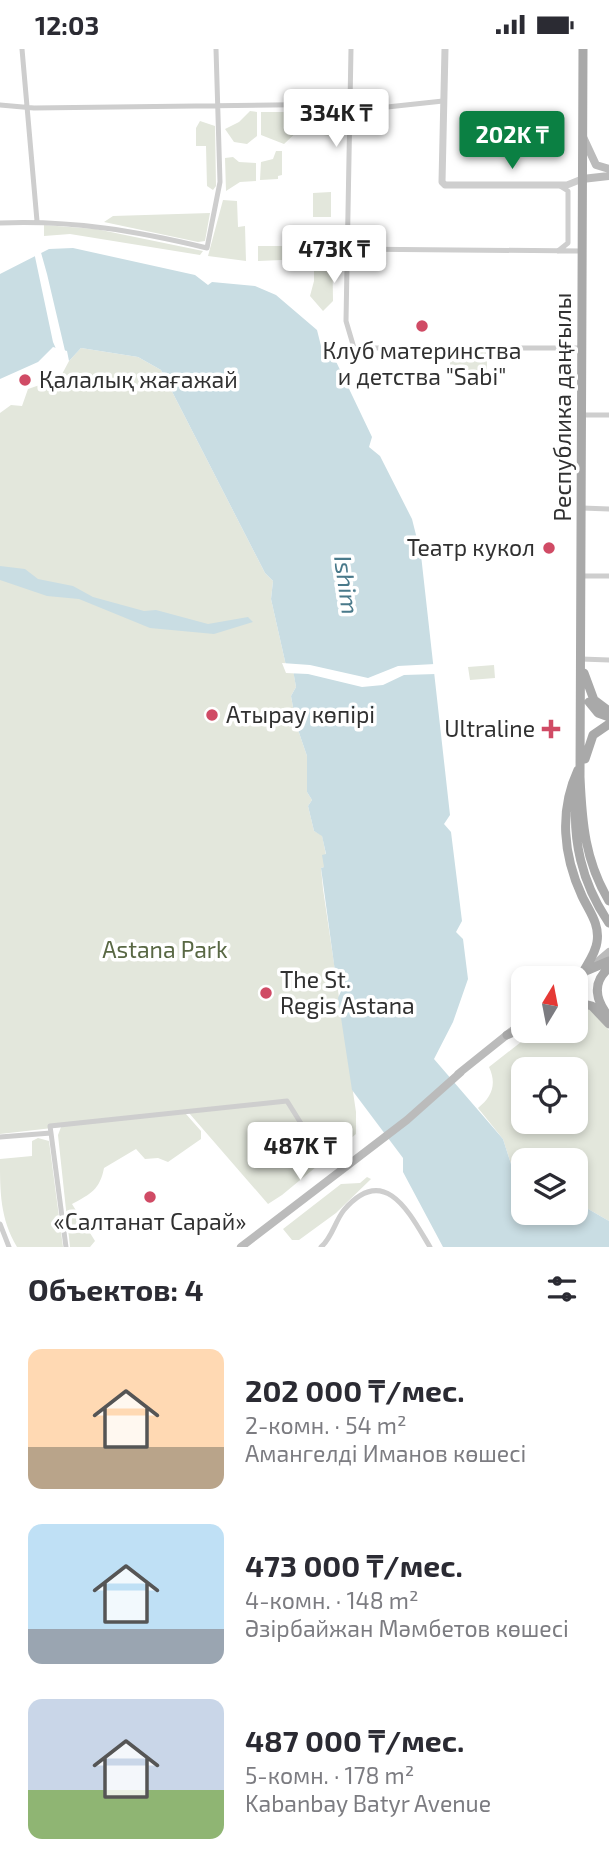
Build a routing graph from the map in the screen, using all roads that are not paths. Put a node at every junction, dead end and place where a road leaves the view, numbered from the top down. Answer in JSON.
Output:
{"nodes":[{"id":1,"x":22,"y":49,"type":"edge"},
{"id":2,"x":216,"y":49,"type":"edge"},
{"id":3,"x":351,"y":49,"type":"edge"},
{"id":4,"x":444,"y":49,"type":"edge"},
{"id":5,"x":583,"y":49,"type":"edge"},
{"id":6,"x":443,"y":101,"type":"junction"},
{"id":7,"x":0,"y":105,"type":"edge"},
{"id":8,"x":218,"y":105,"type":"junction"},
{"id":9,"x":26,"y":107,"type":"junction"},
{"id":10,"x":350,"y":107,"type":"junction"},
{"id":11,"x":583,"y":137,"type":"junction"},
{"id":12,"x":609,"y":169,"type":"edge"},
{"id":13,"x":582,"y":179,"type":"junction"},
{"id":14,"x":609,"y":179,"type":"edge"},
{"id":15,"x":555,"y":185,"type":"junction"},
{"id":16,"x":37,"y":221,"type":"junction"},
{"id":17,"x":0,"y":223,"type":"edge"},
{"id":18,"x":348,"y":249,"type":"junction"},
{"id":19,"x":558,"y":251,"type":"junction"},
{"id":20,"x":582,"y":253,"type":"junction"},
{"id":21,"x":582,"y":348,"type":"junction"},
{"id":22,"x":582,"y":415,"type":"junction"},
{"id":23,"x":609,"y":415,"type":"edge"},
{"id":24,"x":582,"y":508,"type":"junction"},
{"id":25,"x":609,"y":509,"type":"edge"},
{"id":26,"x":582,"y":576,"type":"junction"},
{"id":27,"x":609,"y":576,"type":"edge"},
{"id":28,"x":581,"y":659,"type":"junction"},
{"id":29,"x":609,"y":660,"type":"edge"},
{"id":30,"x":584,"y":675,"type":"junction"},
{"id":31,"x":609,"y":711,"type":"edge"},
{"id":32,"x":609,"y":717,"type":"edge"},
{"id":33,"x":609,"y":724,"type":"edge"},
{"id":34,"x":581,"y":765,"type":"junction"},
{"id":35,"x":580,"y":777,"type":"junction"},
{"id":36,"x":609,"y":901,"type":"edge"},
{"id":37,"x":609,"y":923,"type":"edge"},
{"id":38,"x":609,"y":953,"type":"edge"},
{"id":39,"x":609,"y":961,"type":"edge"},
{"id":40,"x":586,"y":966,"type":"edge"},
{"id":41,"x":609,"y":968,"type":"edge"},
{"id":42,"x":588,"y":970,"type":"edge"},
{"id":43,"x":588,"y":972,"type":"edge"},
{"id":44,"x":588,"y":1005,"type":"edge"},
{"id":45,"x":609,"y":1017,"type":"edge"},
{"id":46,"x":609,"y":1024,"type":"edge"},
{"id":47,"x":511,"y":1032,"type":"edge"},
{"id":48,"x":511,"y":1033,"type":"edge"},
{"id":49,"x":507,"y":1035,"type":"junction"},
{"id":50,"x":335,"y":1125,"type":"dead end"},
{"id":51,"x":51,"y":1133,"type":"junction"},
{"id":52,"x":0,"y":1137,"type":"edge"},
{"id":53,"x":0,"y":1224,"type":"edge"},
{"id":54,"x":9,"y":1247,"type":"edge"},
{"id":55,"x":66,"y":1247,"type":"edge"},
{"id":56,"x":241,"y":1247,"type":"edge"},
{"id":57,"x":321,"y":1247,"type":"edge"},
{"id":58,"x":430,"y":1247,"type":"edge"}],
"edges":[{"from":1,"to":9,"type":"street"},
{"from":2,"to":8,"type":"street"},
{"from":3,"to":10,"type":"street"},
{"from":4,"to":6,"type":"street"},
{"from":5,"to":11,"type":"main road","name":"Республика даңғылы"},
{"from":6,"to":10,"type":"street"},
{"from":6,"to":15,"type":"street"},
{"from":7,"to":9,"type":"street"},
{"from":8,"to":9,"type":"street"},
{"from":8,"to":10,"type":"street"},
{"from":8,"to":16,"type":"street"},
{"from":9,"to":16,"type":"street"},
{"from":10,"to":18,"type":"street"},
{"from":11,"to":12,"type":"main road"},
{"from":11,"to":13,"type":"main road","name":"Республика даңғылы"},
{"from":13,"to":14,"type":"main road"},
{"from":13,"to":15,"type":"street"},
{"from":13,"to":20,"type":"main road","name":"Республика даңғылы"},
{"from":15,"to":19,"type":"street"},
{"from":16,"to":17,"type":"street"},
{"from":18,"to":19,"type":"street"},
{"from":18,"to":21,"type":"street"},
{"from":19,"to":20,"type":"street"},
{"from":20,"to":21,"type":"main road","name":"Республика даңғылы"},
{"from":21,"to":22,"type":"main road","name":"Республика даңғылы"},
{"from":22,"to":23,"type":"street"},
{"from":22,"to":24,"type":"main road","name":"Республика даңғылы"},
{"from":24,"to":25,"type":"street"},
{"from":24,"to":26,"type":"main road","name":"Республика даңғылы"},
{"from":26,"to":27,"type":"street"},
{"from":26,"to":28,"type":"main road","name":"Республика даңғылы"},
{"from":28,"to":29,"type":"street"},
{"from":28,"to":30,"type":"main road"},
{"from":28,"to":34,"type":"main road","name":"Республика даңғылы"},
{"from":30,"to":31,"type":"main road"},
{"from":30,"to":32,"type":"main road"},
{"from":33,"to":35,"type":"main road"},
{"from":34,"to":35,"type":"main road","name":"Республика даңғылы"},
{"from":34,"to":37,"type":"main road","name":"Республика даңғылы"},
{"from":34,"to":40,"type":"main road"},
{"from":35,"to":36,"type":"main road","name":"Республика даңғылы"},
{"from":38,"to":42,"type":"main road"},
{"from":39,"to":43,"type":"main road"},
{"from":41,"to":45,"type":"main road"},
{"from":44,"to":46,"type":"main road"},
{"from":47,"to":49,"type":"main road"},
{"from":48,"to":49,"type":"main road"},
{"from":49,"to":56,"type":"main road"},
{"from":50,"to":51,"type":"street"},
{"from":51,"to":52,"type":"street"},
{"from":51,"to":55,"type":"street"},
{"from":53,"to":54,"type":"street"},
{"from":57,"to":58,"type":"street"}]}
